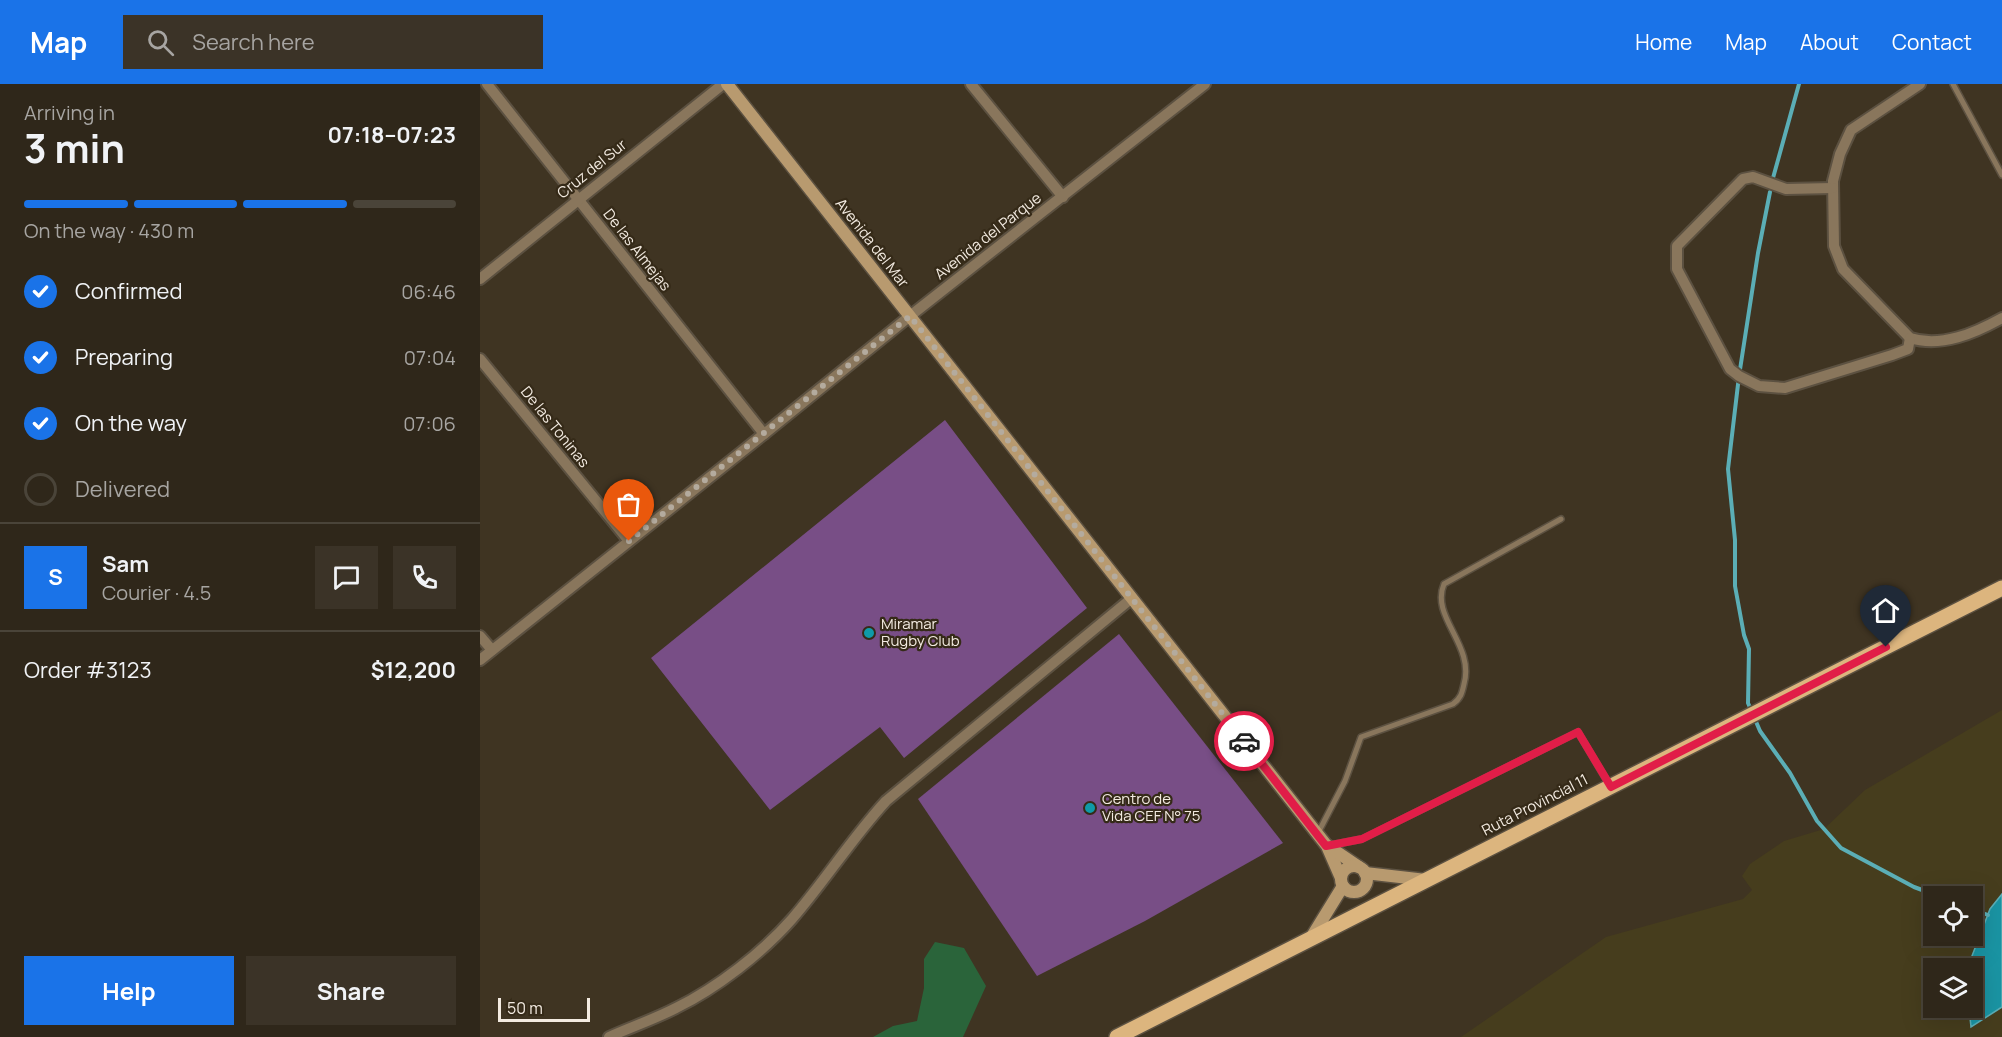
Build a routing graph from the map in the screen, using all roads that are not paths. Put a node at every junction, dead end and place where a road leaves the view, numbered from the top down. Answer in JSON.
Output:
{"nodes":[{"id":1,"x":487,"y":84,"type":"edge"},
{"id":2,"x":725,"y":84,"type":"edge"},
{"id":3,"x":971,"y":84,"type":"edge"},
{"id":4,"x":1920,"y":84,"type":"edge"},
{"id":5,"x":1953,"y":84,"type":"edge"},
{"id":6,"x":1200,"y":86,"type":"edge"},
{"id":7,"x":2002,"y":175,"type":"edge"},
{"id":8,"x":1833,"y":188,"type":"junction"},
{"id":9,"x":1063,"y":197,"type":"junction"},
{"id":10,"x":578,"y":199,"type":"junction"},
{"id":11,"x":480,"y":279,"type":"edge"},
{"id":12,"x":910,"y":316,"type":"junction"},
{"id":13,"x":2002,"y":318,"type":"edge"},
{"id":14,"x":1910,"y":338,"type":"junction"},
{"id":15,"x":480,"y":359,"type":"edge"},
{"id":16,"x":764,"y":434,"type":"junction"},
{"id":17,"x":1562,"y":519,"type":"dead end"},
{"id":18,"x":629,"y":541,"type":"junction"},
{"id":19,"x":2002,"y":588,"type":"edge"},
{"id":20,"x":1132,"y":598,"type":"junction"},
{"id":21,"x":480,"y":636,"type":"edge"},
{"id":22,"x":492,"y":650,"type":"junction"},
{"id":23,"x":480,"y":660,"type":"edge"},
{"id":24,"x":1611,"y":787,"type":"junction"},
{"id":25,"x":1317,"y":834,"type":"junction"},
{"id":26,"x":1326,"y":846,"type":"junction"},
{"id":27,"x":1355,"y":880,"type":"junction"},
{"id":28,"x":1426,"y":880,"type":"junction"},
{"id":29,"x":1372,"y":908,"type":"junction"},
{"id":30,"x":1311,"y":938,"type":"junction"},
{"id":31,"x":609,"y":1037,"type":"edge"},
{"id":32,"x":1117,"y":1037,"type":"edge"}],
"edges":[{"from":1,"to":10,"type":"street","name":"De las Almejas"},
{"from":2,"to":10,"type":"street","name":"Cruz del Sur"},
{"from":2,"to":12,"type":"main road","name":"Avenida del Mar"},
{"from":3,"to":9,"type":"street"},
{"from":4,"to":8,"type":"street"},
{"from":5,"to":7,"type":"lane"},
{"from":6,"to":9,"type":"street","name":"Avenida del Parque"},
{"from":8,"to":14,"type":"street"},
{"from":8,"to":14,"type":"street"},
{"from":9,"to":12,"type":"street","name":"Avenida del Parque"},
{"from":10,"to":11,"type":"street","name":"Cruz del Sur"},
{"from":10,"to":16,"type":"street","name":"De las Almejas"},
{"from":12,"to":16,"type":"street","name":"Avenida del Parque"},
{"from":12,"to":20,"type":"main road","name":"Avenida del Mar"},
{"from":13,"to":14,"type":"street"},
{"from":15,"to":18,"type":"street","name":"De las Toninas"},
{"from":16,"to":18,"type":"street","name":"Avenida del Parque"},
{"from":17,"to":25,"type":"lane"},
{"from":18,"to":22,"type":"street","name":"Avenida del Parque"},
{"from":19,"to":24,"type":"main road","name":"Ruta Provincial 11"},
{"from":20,"to":25,"type":"main road","name":"Avenida del Mar"},
{"from":20,"to":31,"type":"street"},
{"from":21,"to":22,"type":"street"},
{"from":22,"to":23,"type":"street","name":"Avenida del Parque"},
{"from":24,"to":26,"type":"lane"},
{"from":24,"to":28,"type":"main road","name":"Ruta Provincial 11"},
{"from":25,"to":26,"type":"main road","name":"Avenida del Mar"},
{"from":26,"to":27,"type":"main road","name":"Avenida del Mar"},
{"from":26,"to":27,"type":"main road","name":"Avenida del Mar"},
{"from":27,"to":28,"type":"main road","name":"Avenida del Mar"},
{"from":27,"to":29,"type":"main road"},
{"from":27,"to":30,"type":"main road"},
{"from":28,"to":29,"type":"main road","name":"Ruta Provincial 11"},
{"from":29,"to":30,"type":"main road","name":"Ruta Provincial 11"},
{"from":30,"to":32,"type":"main road","name":"Ruta Provincial 11"}]}
